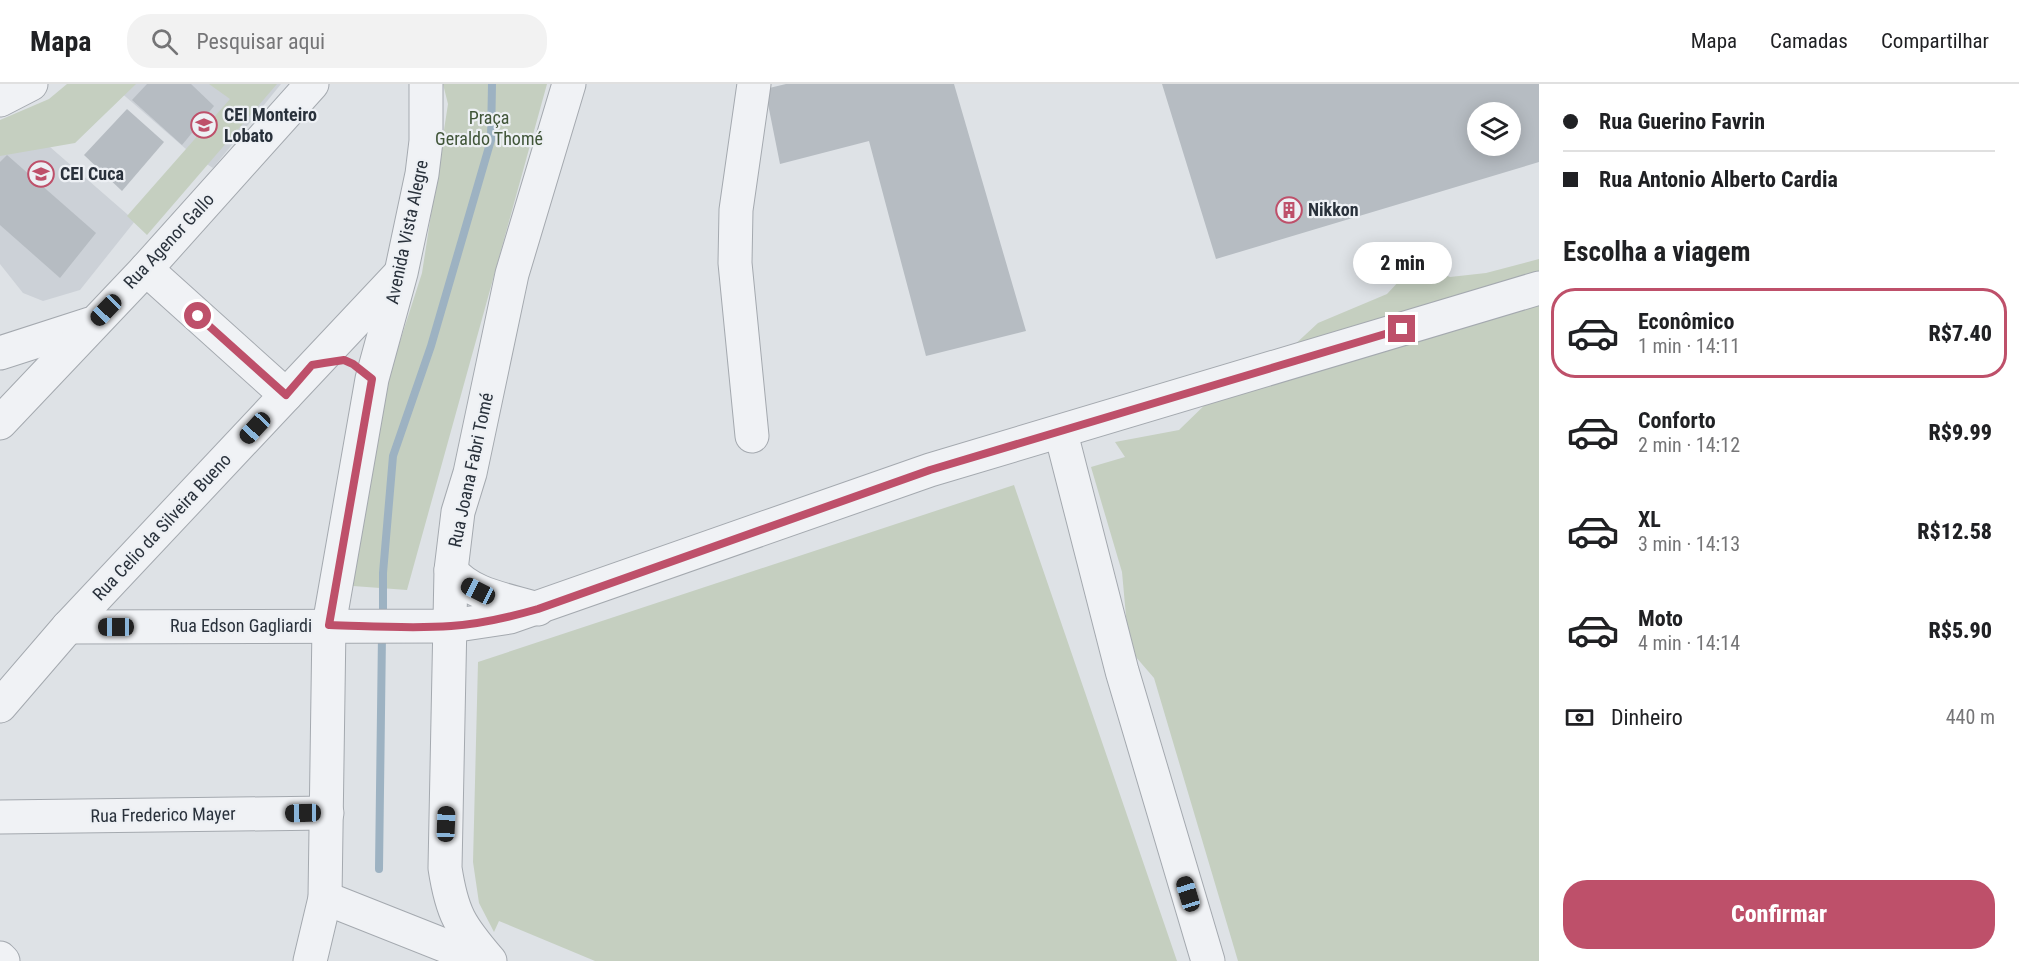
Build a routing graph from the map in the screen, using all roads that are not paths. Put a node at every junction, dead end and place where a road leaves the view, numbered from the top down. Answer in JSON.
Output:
{"nodes":[{"id":1,"x":31,"y":84,"type":"edge"},
{"id":2,"x":312,"y":84,"type":"edge"},
{"id":3,"x":426,"y":84,"type":"edge"},
{"id":4,"x":569,"y":84,"type":"edge"},
{"id":5,"x":754,"y":84,"type":"edge"},
{"id":6,"x":0,"y":100,"type":"edge"},
{"id":7,"x":146,"y":269,"type":"junction"},
{"id":8,"x":401,"y":273,"type":"junction"},
{"id":9,"x":1539,"y":288,"type":"edge"},
{"id":10,"x":92,"y":324,"type":"junction"},
{"id":11,"x":0,"y":353,"type":"edge"},
{"id":12,"x":312,"y":365,"type":"junction"},
{"id":13,"x":372,"y":379,"type":"junction"},
{"id":14,"x":286,"y":395,"type":"junction"},
{"id":15,"x":3,"y":412,"type":"edge"},
{"id":16,"x":1061,"y":433,"type":"junction"},
{"id":17,"x":752,"y":436,"type":"dead end"},
{"id":18,"x":451,"y":570,"type":"junction"},
{"id":19,"x":538,"y":609,"type":"junction"},
{"id":20,"x":340,"y":626,"type":"junction"},
{"id":21,"x":451,"y":626,"type":"junction"},
{"id":22,"x":68,"y":627,"type":"junction"},
{"id":23,"x":0,"y":705,"type":"edge"},
{"id":24,"x":327,"y":813,"type":"junction"},
{"id":25,"x":0,"y":817,"type":"edge"},
{"id":26,"x":325,"y":898,"type":"junction"},
{"id":27,"x":432,"y":951,"type":"edge"},
{"id":28,"x":0,"y":958,"type":"edge"},
{"id":29,"x":3,"y":961,"type":"edge"},
{"id":30,"x":310,"y":961,"type":"edge"},
{"id":31,"x":484,"y":961,"type":"edge"},
{"id":32,"x":490,"y":961,"type":"edge"},
{"id":33,"x":1208,"y":961,"type":"edge"}],
"edges":[{"from":1,"to":6,"type":"street"},
{"from":2,"to":7,"type":"street","name":"Rua Agenor Gallo"},
{"from":3,"to":8,"type":"street","name":"Avenida Vista Alegre"},
{"from":4,"to":18,"type":"street","name":"Rua Joana Fabri Tomé"},
{"from":5,"to":17,"type":"street"},
{"from":7,"to":10,"type":"street","name":"Rua Agenor Gallo"},
{"from":7,"to":14,"type":"street"},
{"from":8,"to":12,"type":"street","name":"Rua Celio da Silveira Bueno"},
{"from":8,"to":13,"type":"street","name":"Avenida Vista Alegre"},
{"from":9,"to":16,"type":"street","name":"Rua Edson Gagliardi"},
{"from":10,"to":11,"type":"street"},
{"from":10,"to":15,"type":"street","name":"Rua Agenor Gallo"},
{"from":12,"to":13,"type":"street"},
{"from":12,"to":14,"type":"street","name":"Rua Celio da Silveira Bueno"},
{"from":13,"to":20,"type":"street","name":"Avenida Vista Alegre"},
{"from":14,"to":22,"type":"street","name":"Rua Celio da Silveira Bueno"},
{"from":16,"to":19,"type":"street","name":"Rua Edson Gagliardi"},
{"from":16,"to":33,"type":"street"},
{"from":18,"to":19,"type":"street"},
{"from":18,"to":21,"type":"street","name":"Rua Joana Fabri Tomé"},
{"from":19,"to":21,"type":"street","name":"Rua Edson Gagliardi"},
{"from":20,"to":21,"type":"street","name":"Rua Edson Gagliardi"},
{"from":20,"to":22,"type":"street","name":"Rua Edson Gagliardi"},
{"from":20,"to":24,"type":"street","name":"Avenida Vista Alegre"},
{"from":21,"to":32,"type":"street","name":"Rua Joana Fabri Tomé"},
{"from":22,"to":23,"type":"street","name":"Rua Celio da Silveira Bueno"},
{"from":24,"to":25,"type":"street","name":"Rua Frederico Mayer"},
{"from":24,"to":26,"type":"street","name":"Avenida Vista Alegre"},
{"from":26,"to":27,"type":"street"},
{"from":26,"to":30,"type":"street","name":"Avenida Vista Alegre"},
{"from":27,"to":31,"type":"street"},
{"from":28,"to":29,"type":"street"}]}
